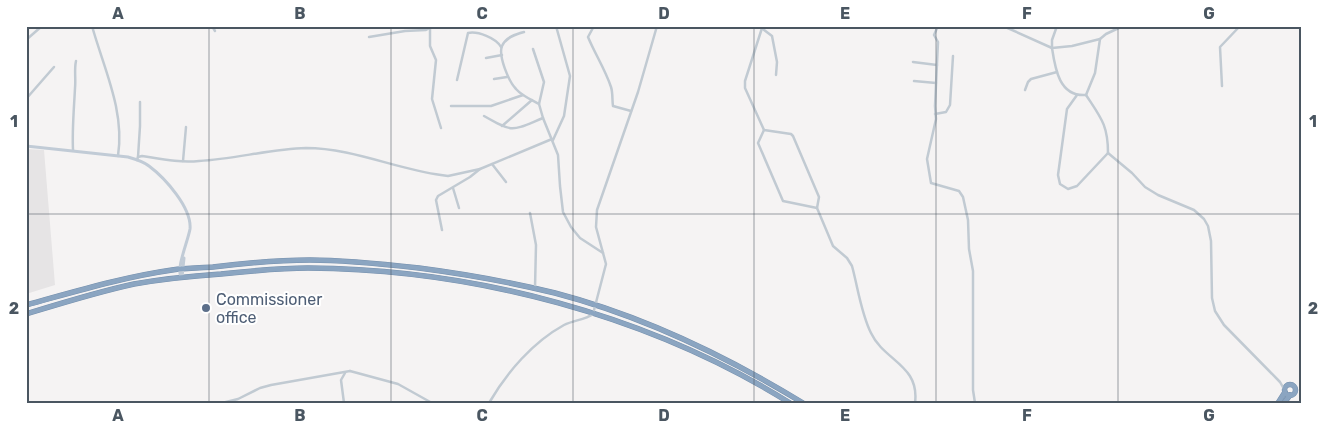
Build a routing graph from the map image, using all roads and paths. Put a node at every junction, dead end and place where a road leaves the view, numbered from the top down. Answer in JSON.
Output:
{"nodes":[{"id":1,"x":42,"y":26,"type":"edge"},
{"id":2,"x":92,"y":26,"type":"edge"},
{"id":3,"x":212,"y":26,"type":"edge"},
{"id":4,"x":556,"y":26,"type":"edge"},
{"id":5,"x":594,"y":26,"type":"edge"},
{"id":6,"x":657,"y":26,"type":"edge"},
{"id":7,"x":938,"y":26,"type":"edge"},
{"id":8,"x":1057,"y":26,"type":"edge"},
{"id":9,"x":1123,"y":26,"type":"edge"},
{"id":10,"x":1240,"y":26,"type":"edge"},
{"id":11,"x":431,"y":27,"type":"edge"},
{"id":12,"x":760,"y":27,"type":"edge"},
{"id":13,"x":1004,"y":27,"type":"edge"},
{"id":14,"x":215,"y":31,"type":"dead end"},
{"id":15,"x":524,"y":32,"type":"dead end"},
{"id":16,"x":369,"y":36,"type":"dead end"},
{"id":17,"x":1100,"y":39,"type":"junction"},
{"id":18,"x":26,"y":40,"type":"edge"},
{"id":19,"x":501,"y":47,"type":"junction"},
{"id":20,"x":1052,"y":48,"type":"junction"},
{"id":21,"x":533,"y":49,"type":"dead end"},
{"id":22,"x":502,"y":55,"type":"junction"},
{"id":23,"x":953,"y":56,"type":"dead end"},
{"id":24,"x":486,"y":58,"type":"dead end"},
{"id":25,"x":76,"y":61,"type":"dead end"},
{"id":26,"x":914,"y":62,"type":"dead end"},
{"id":27,"x":937,"y":65,"type":"junction"},
{"id":28,"x":54,"y":67,"type":"dead end"},
{"id":29,"x":1056,"y":72,"type":"junction"},
{"id":30,"x":776,"y":75,"type":"dead end"},
{"id":31,"x":507,"y":77,"type":"junction"},
{"id":32,"x":494,"y":79,"type":"dead end"},
{"id":33,"x":457,"y":80,"type":"dead end"},
{"id":34,"x":914,"y":81,"type":"dead end"},
{"id":35,"x":936,"y":83,"type":"junction"},
{"id":36,"x":1222,"y":86,"type":"dead end"},
{"id":37,"x":1025,"y":90,"type":"dead end"},
{"id":38,"x":523,"y":95,"type":"junction"},
{"id":39,"x":1077,"y":95,"type":"junction"},
{"id":40,"x":1086,"y":95,"type":"junction"},
{"id":41,"x":26,"y":99,"type":"edge"},
{"id":42,"x":532,"y":100,"type":"junction"},
{"id":43,"x":140,"y":102,"type":"dead end"},
{"id":44,"x":540,"y":104,"type":"junction"},
{"id":45,"x":451,"y":106,"type":"dead end"},
{"id":46,"x":631,"y":111,"type":"junction"},
{"id":47,"x":935,"y":114,"type":"junction"},
{"id":48,"x":484,"y":116,"type":"dead end"},
{"id":49,"x":543,"y":118,"type":"junction"},
{"id":50,"x":502,"y":126,"type":"junction"},
{"id":51,"x":186,"y":127,"type":"dead end"},
{"id":52,"x":442,"y":128,"type":"dead end"},
{"id":53,"x":764,"y":130,"type":"junction"},
{"id":54,"x":552,"y":140,"type":"junction"},
{"id":55,"x":26,"y":146,"type":"edge"},
{"id":56,"x":73,"y":150,"type":"junction"},
{"id":57,"x":1108,"y":154,"type":"junction"},
{"id":58,"x":118,"y":156,"type":"junction"},
{"id":59,"x":138,"y":158,"type":"junction"},
{"id":60,"x":183,"y":161,"type":"junction"},
{"id":61,"x":492,"y":164,"type":"junction"},
{"id":62,"x":480,"y":169,"type":"junction"},
{"id":63,"x":506,"y":182,"type":"dead end"},
{"id":64,"x":453,"y":188,"type":"junction"},
{"id":65,"x":458,"y":208,"type":"dead end"},
{"id":66,"x":817,"y":208,"type":"junction"},
{"id":67,"x":530,"y":213,"type":"dead end"},
{"id":68,"x":442,"y":230,"type":"dead end"},
{"id":69,"x":604,"y":254,"type":"junction"},
{"id":70,"x":182,"y":269,"type":"junction"},
{"id":71,"x":181,"y":277,"type":"junction"},
{"id":72,"x":535,"y":288,"type":"junction"},
{"id":73,"x":26,"y":305,"type":"edge"},
{"id":74,"x":597,"y":306,"type":"junction"},
{"id":75,"x":26,"y":314,"type":"edge"},
{"id":76,"x":593,"y":314,"type":"junction"},
{"id":77,"x":350,"y":371,"type":"junction"},
{"id":78,"x":1285,"y":389,"type":"junction"},
{"id":79,"x":1290,"y":395,"type":"junction"},
{"id":80,"x":222,"y":403,"type":"edge"},
{"id":81,"x":344,"y":403,"type":"edge"},
{"id":82,"x":432,"y":403,"type":"edge"},
{"id":83,"x":489,"y":403,"type":"edge"},
{"id":84,"x":790,"y":403,"type":"edge"},
{"id":85,"x":803,"y":403,"type":"edge"},
{"id":86,"x":914,"y":403,"type":"edge"},
{"id":87,"x":975,"y":403,"type":"edge"},
{"id":88,"x":1278,"y":403,"type":"edge"},
{"id":89,"x":1284,"y":403,"type":"edge"}],
"edges":[{"from":1,"to":18,"type":"street"},
{"from":2,"to":58,"type":"street"},
{"from":3,"to":14,"type":"street"},
{"from":4,"to":54,"type":"street"},
{"from":5,"to":46,"type":"street"},
{"from":6,"to":46,"type":"street"},
{"from":7,"to":27,"type":"street"},
{"from":8,"to":20,"type":"street"},
{"from":9,"to":17,"type":"street"},
{"from":10,"to":36,"type":"street"},
{"from":11,"to":16,"type":"street"},
{"from":11,"to":52,"type":"street"},
{"from":12,"to":30,"type":"street"},
{"from":12,"to":53,"type":"street"},
{"from":13,"to":20,"type":"street"},
{"from":15,"to":19,"type":"street"},
{"from":17,"to":20,"type":"street"},
{"from":17,"to":40,"type":"street"},
{"from":19,"to":22,"type":"street"},
{"from":19,"to":33,"type":"street"},
{"from":20,"to":29,"type":"street"},
{"from":21,"to":44,"type":"street"},
{"from":22,"to":24,"type":"street"},
{"from":22,"to":31,"type":"street"},
{"from":23,"to":47,"type":"street"},
{"from":25,"to":56,"type":"street"},
{"from":26,"to":27,"type":"street"},
{"from":27,"to":35,"type":"street"},
{"from":28,"to":41,"type":"street"},
{"from":29,"to":37,"type":"street"},
{"from":29,"to":39,"type":"street"},
{"from":31,"to":32,"type":"street"},
{"from":31,"to":38,"type":"street"},
{"from":34,"to":35,"type":"street"},
{"from":35,"to":47,"type":"street"},
{"from":38,"to":42,"type":"street"},
{"from":38,"to":45,"type":"street"},
{"from":39,"to":40,"type":"street"},
{"from":39,"to":57,"type":"street"},
{"from":40,"to":57,"type":"street"},
{"from":42,"to":44,"type":"street"},
{"from":42,"to":50,"type":"street"},
{"from":43,"to":59,"type":"street"},
{"from":44,"to":49,"type":"street"},
{"from":46,"to":69,"type":"street"},
{"from":47,"to":87,"type":"street"},
{"from":48,"to":50,"type":"street"},
{"from":49,"to":50,"type":"street"},
{"from":49,"to":54,"type":"street"},
{"from":51,"to":60,"type":"street"},
{"from":53,"to":66,"type":"street"},
{"from":53,"to":66,"type":"street"},
{"from":54,"to":61,"type":"street"},
{"from":54,"to":69,"type":"street"},
{"from":55,"to":56,"type":"street"},
{"from":56,"to":58,"type":"street"},
{"from":57,"to":78,"type":"street"},
{"from":58,"to":59,"type":"street"},
{"from":59,"to":60,"type":"street"},
{"from":59,"to":70,"type":"street"},
{"from":60,"to":62,"type":"street"},
{"from":61,"to":62,"type":"street"},
{"from":61,"to":63,"type":"street"},
{"from":62,"to":64,"type":"street"},
{"from":64,"to":65,"type":"street"},
{"from":64,"to":68,"type":"street"},
{"from":66,"to":86,"type":"street"},
{"from":67,"to":72,"type":"street"},
{"from":69,"to":74,"type":"street"},
{"from":70,"to":71,"type":"street"},
{"from":70,"to":72,"type":"highway"},
{"from":70,"to":73,"type":"highway"},
{"from":71,"to":75,"type":"highway"},
{"from":71,"to":76,"type":"highway"},
{"from":72,"to":74,"type":"highway"},
{"from":74,"to":76,"type":"street"},
{"from":74,"to":85,"type":"highway"},
{"from":76,"to":83,"type":"street"},
{"from":76,"to":84,"type":"highway"},
{"from":77,"to":80,"type":"street"},
{"from":77,"to":81,"type":"street"},
{"from":77,"to":82,"type":"street"},
{"from":78,"to":79,"type":"highway"},
{"from":78,"to":79,"type":"highway"},
{"from":78,"to":88,"type":"highway"},
{"from":79,"to":89,"type":"highway"}]}
